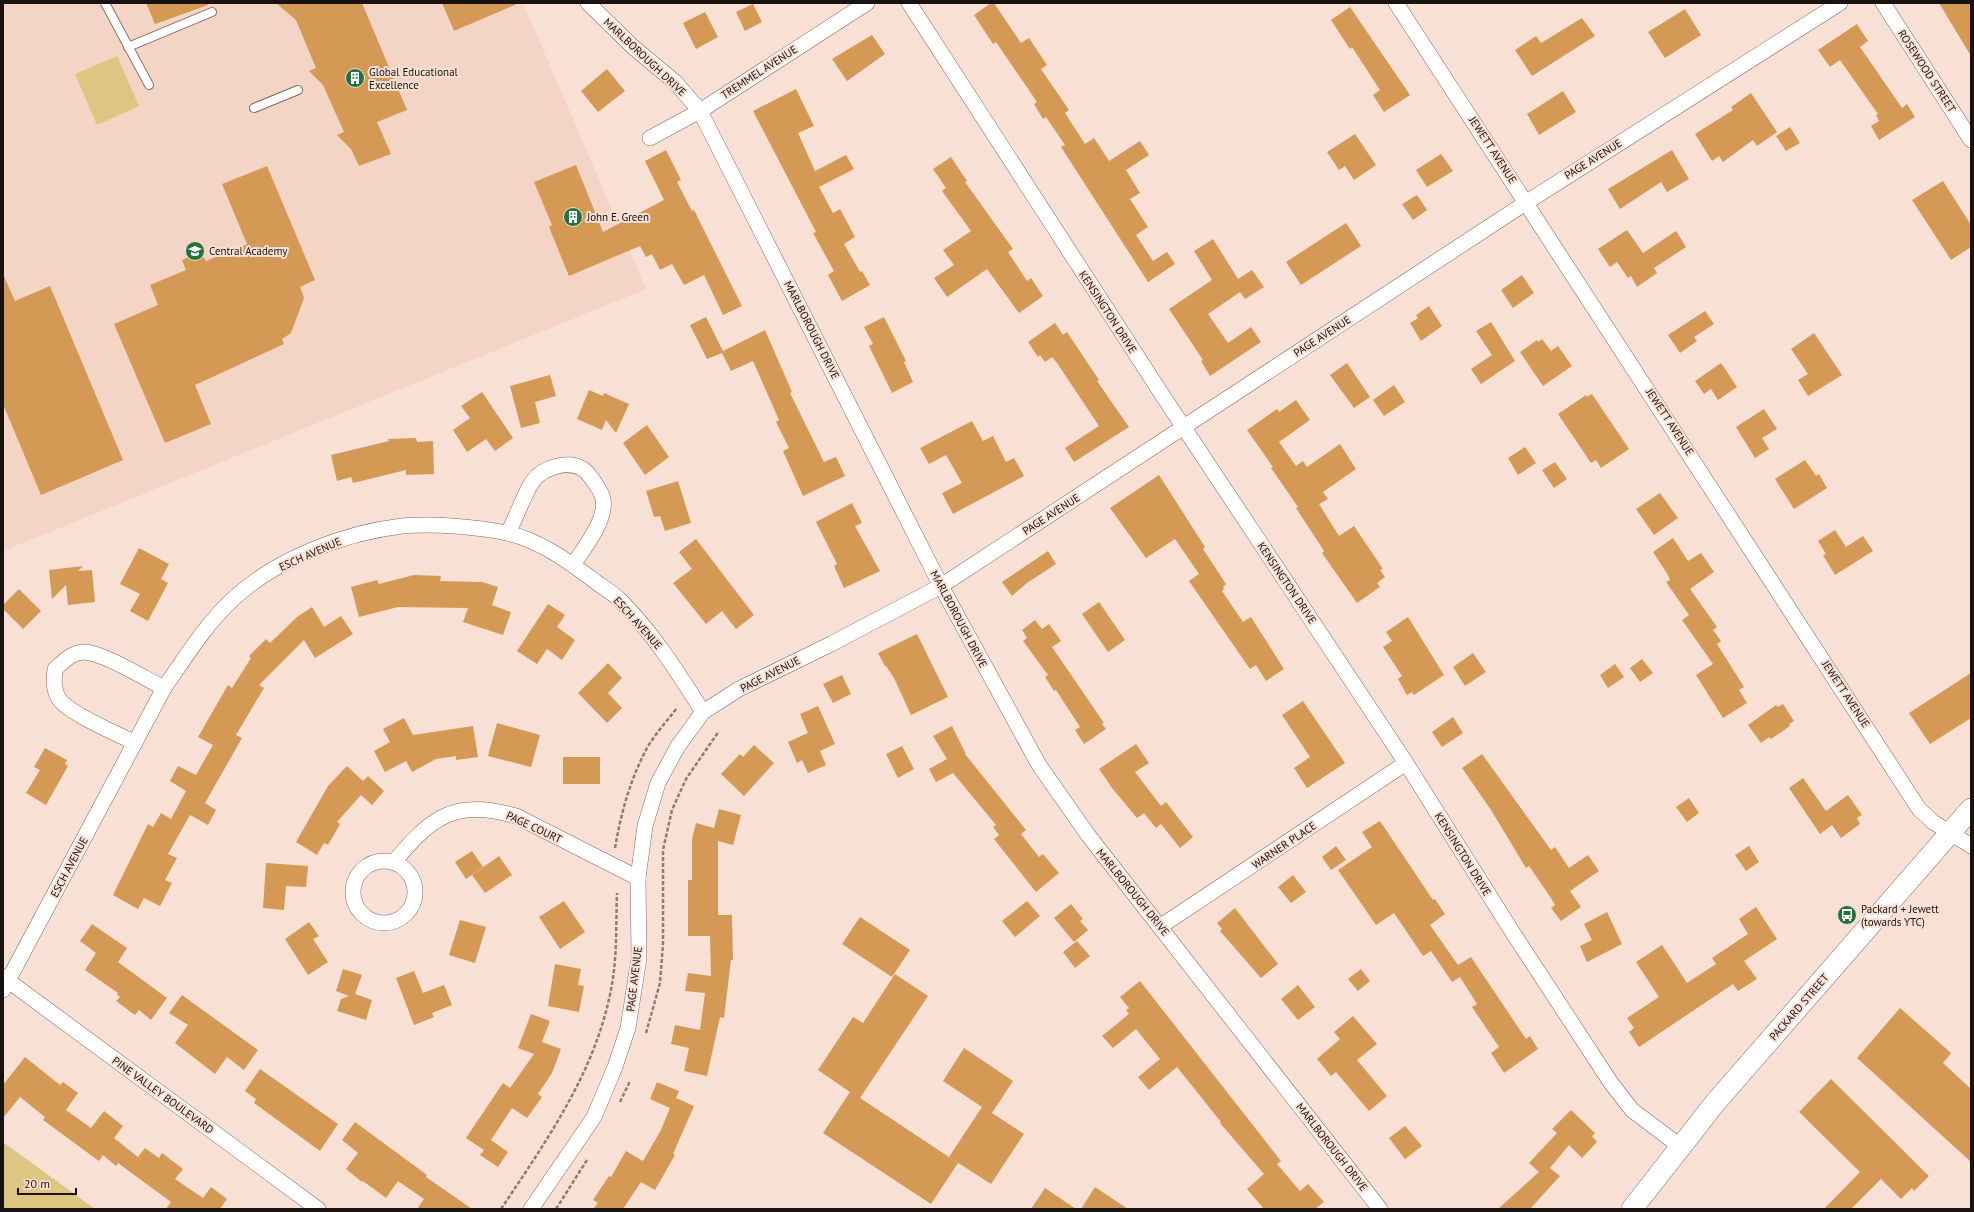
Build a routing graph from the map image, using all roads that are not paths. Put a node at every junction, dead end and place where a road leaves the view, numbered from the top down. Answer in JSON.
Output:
{"nodes":[{"id":1,"x":105,"y":3,"type":"edge"},
{"id":2,"x":588,"y":3,"type":"edge"},
{"id":3,"x":866,"y":3,"type":"edge"},
{"id":4,"x":908,"y":3,"type":"edge"},
{"id":5,"x":1396,"y":3,"type":"edge"},
{"id":6,"x":1840,"y":3,"type":"edge"},
{"id":7,"x":1882,"y":3,"type":"edge"},
{"id":8,"x":212,"y":12,"type":"dead end"},
{"id":9,"x":128,"y":47,"type":"junction"},
{"id":10,"x":149,"y":85,"type":"dead end"},
{"id":11,"x":298,"y":90,"type":"dead end"},
{"id":12,"x":254,"y":108,"type":"dead end"},
{"id":13,"x":700,"y":111,"type":"junction"},
{"id":14,"x":650,"y":138,"type":"dead end"},
{"id":15,"x":1971,"y":140,"type":"edge"},
{"id":16,"x":1527,"y":202,"type":"junction"},
{"id":17,"x":1183,"y":427,"type":"junction"},
{"id":18,"x":508,"y":533,"type":"junction"},
{"id":19,"x":574,"y":565,"type":"junction"},
{"id":20,"x":941,"y":586,"type":"junction"},
{"id":21,"x":164,"y":688,"type":"junction"},
{"id":22,"x":703,"y":712,"type":"junction"},
{"id":23,"x":134,"y":743,"type":"junction"},
{"id":24,"x":1406,"y":763,"type":"junction"},
{"id":25,"x":1971,"y":809,"type":"edge"},
{"id":26,"x":1951,"y":833,"type":"junction"},
{"id":27,"x":1971,"y":846,"type":"edge"},
{"id":28,"x":394,"y":862,"type":"junction"},
{"id":29,"x":638,"y":878,"type":"junction"},
{"id":30,"x":1161,"y":926,"type":"junction"},
{"id":31,"x":5,"y":983,"type":"edge"},
{"id":32,"x":1681,"y":1147,"type":"junction"},
{"id":33,"x":318,"y":1209,"type":"edge"},
{"id":34,"x":531,"y":1209,"type":"edge"},
{"id":35,"x":1380,"y":1209,"type":"edge"},
{"id":36,"x":1632,"y":1209,"type":"edge"}],
"edges":[{"from":1,"to":9,"type":"lane"},
{"from":2,"to":13,"type":"street","name":"MARLBOROUGH DRIVE"},
{"from":3,"to":13,"type":"street","name":"TREMMEL AVENUE"},
{"from":4,"to":17,"type":"street","name":"KENSINGTON DRIVE"},
{"from":5,"to":16,"type":"street","name":"JEWETT AVENUE"},
{"from":6,"to":16,"type":"street","name":"PAGE AVENUE"},
{"from":7,"to":15,"type":"street","name":"ROSEWOOD STREET"},
{"from":8,"to":9,"type":"lane"},
{"from":9,"to":10,"type":"lane"},
{"from":11,"to":12,"type":"lane"},
{"from":13,"to":14,"type":"street","name":"TREMMEL AVENUE"},
{"from":13,"to":20,"type":"street","name":"MARLBOROUGH DRIVE"},
{"from":16,"to":17,"type":"street","name":"PAGE AVENUE"},
{"from":16,"to":26,"type":"street","name":"JEWETT AVENUE"},
{"from":17,"to":20,"type":"street","name":"PAGE AVENUE"},
{"from":17,"to":24,"type":"street","name":"KENSINGTON DRIVE"},
{"from":18,"to":19,"type":"street","name":"ESCH AVENUE"},
{"from":18,"to":19,"type":"street"},
{"from":18,"to":21,"type":"street","name":"ESCH AVENUE"},
{"from":19,"to":22,"type":"street","name":"ESCH AVENUE"},
{"from":20,"to":22,"type":"street","name":"PAGE AVENUE"},
{"from":20,"to":30,"type":"street","name":"MARLBOROUGH DRIVE"},
{"from":21,"to":23,"type":"street","name":"ESCH AVENUE"},
{"from":21,"to":23,"type":"street"},
{"from":22,"to":29,"type":"street","name":"PAGE AVENUE"},
{"from":23,"to":31,"type":"street","name":"ESCH AVENUE"},
{"from":24,"to":30,"type":"street","name":"WARNER PLACE"},
{"from":24,"to":32,"type":"street","name":"KENSINGTON DRIVE"},
{"from":25,"to":26,"type":"main road","name":"PACKARD STREET"},
{"from":26,"to":27,"type":"street","name":"JEWETT AVENUE"},
{"from":26,"to":32,"type":"main road","name":"PACKARD STREET"},
{"from":28,"to":28,"type":"street"},
{"from":28,"to":29,"type":"street","name":"PAGE COURT"},
{"from":29,"to":34,"type":"street","name":"PAGE AVENUE"},
{"from":30,"to":35,"type":"street","name":"MARLBOROUGH DRIVE"},
{"from":31,"to":33,"type":"street","name":"PINE VALLEY BOULEVARD"},
{"from":32,"to":36,"type":"main road","name":"PACKARD STREET"}]}
